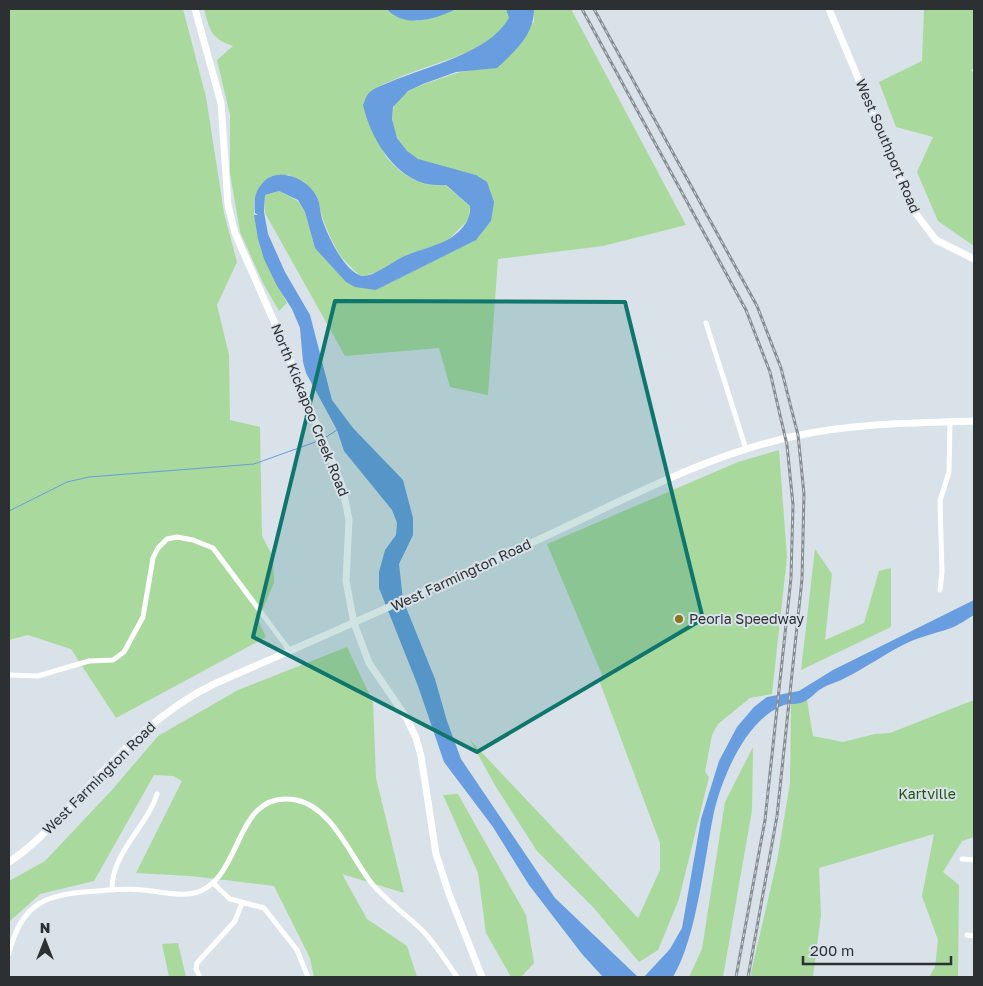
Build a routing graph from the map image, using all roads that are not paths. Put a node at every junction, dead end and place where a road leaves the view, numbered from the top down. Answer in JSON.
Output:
{"nodes":[{"id":1,"x":195,"y":9,"type":"edge"},
{"id":2,"x":829,"y":9,"type":"edge"},
{"id":3,"x":974,"y":259,"type":"edge"},
{"id":4,"x":706,"y":323,"type":"dead end"},
{"id":5,"x":974,"y":421,"type":"edge"},
{"id":6,"x":950,"y":422,"type":"junction"},
{"id":7,"x":746,"y":449,"type":"junction"},
{"id":8,"x":940,"y":590,"type":"dead end"},
{"id":9,"x":354,"y":623,"type":"junction"},
{"id":10,"x":290,"y":651,"type":"junction"},
{"id":11,"x":9,"y":674,"type":"edge"},
{"id":12,"x":158,"y":794,"type":"dead end"},
{"id":13,"x":962,"y":859,"type":"dead end"},
{"id":14,"x":974,"y":860,"type":"edge"},
{"id":15,"x":9,"y":862,"type":"edge"},
{"id":16,"x":213,"y":883,"type":"junction"},
{"id":17,"x":112,"y":890,"type":"junction"},
{"id":18,"x":242,"y":903,"type":"junction"},
{"id":19,"x":967,"y":935,"type":"dead end"},
{"id":20,"x":974,"y":936,"type":"edge"},
{"id":21,"x":9,"y":954,"type":"edge"},
{"id":22,"x":200,"y":977,"type":"edge"},
{"id":23,"x":308,"y":977,"type":"edge"},
{"id":24,"x":457,"y":977,"type":"edge"},
{"id":25,"x":482,"y":977,"type":"edge"}],
"edges":[{"from":1,"to":9,"type":"main road","name":"North Kickapoo Creek Road"},
{"from":2,"to":3,"type":"main road","name":"West Southport Road"},
{"from":4,"to":7,"type":"street"},
{"from":5,"to":6,"type":"main road","name":"West Farmington Road"},
{"from":6,"to":7,"type":"main road","name":"West Farmington Road"},
{"from":6,"to":8,"type":"street"},
{"from":7,"to":9,"type":"main road","name":"West Farmington Road"},
{"from":9,"to":10,"type":"main road","name":"West Farmington Road"},
{"from":9,"to":25,"type":"main road","name":"North Kickapoo Creek Road"},
{"from":10,"to":11,"type":"street"},
{"from":10,"to":15,"type":"main road","name":"West Farmington Road"},
{"from":12,"to":17,"type":"street"},
{"from":13,"to":14,"type":"street"},
{"from":16,"to":17,"type":"street"},
{"from":16,"to":18,"type":"street"},
{"from":16,"to":24,"type":"street"},
{"from":17,"to":21,"type":"street"},
{"from":18,"to":22,"type":"street"},
{"from":18,"to":23,"type":"street"},
{"from":19,"to":20,"type":"street"}]}
